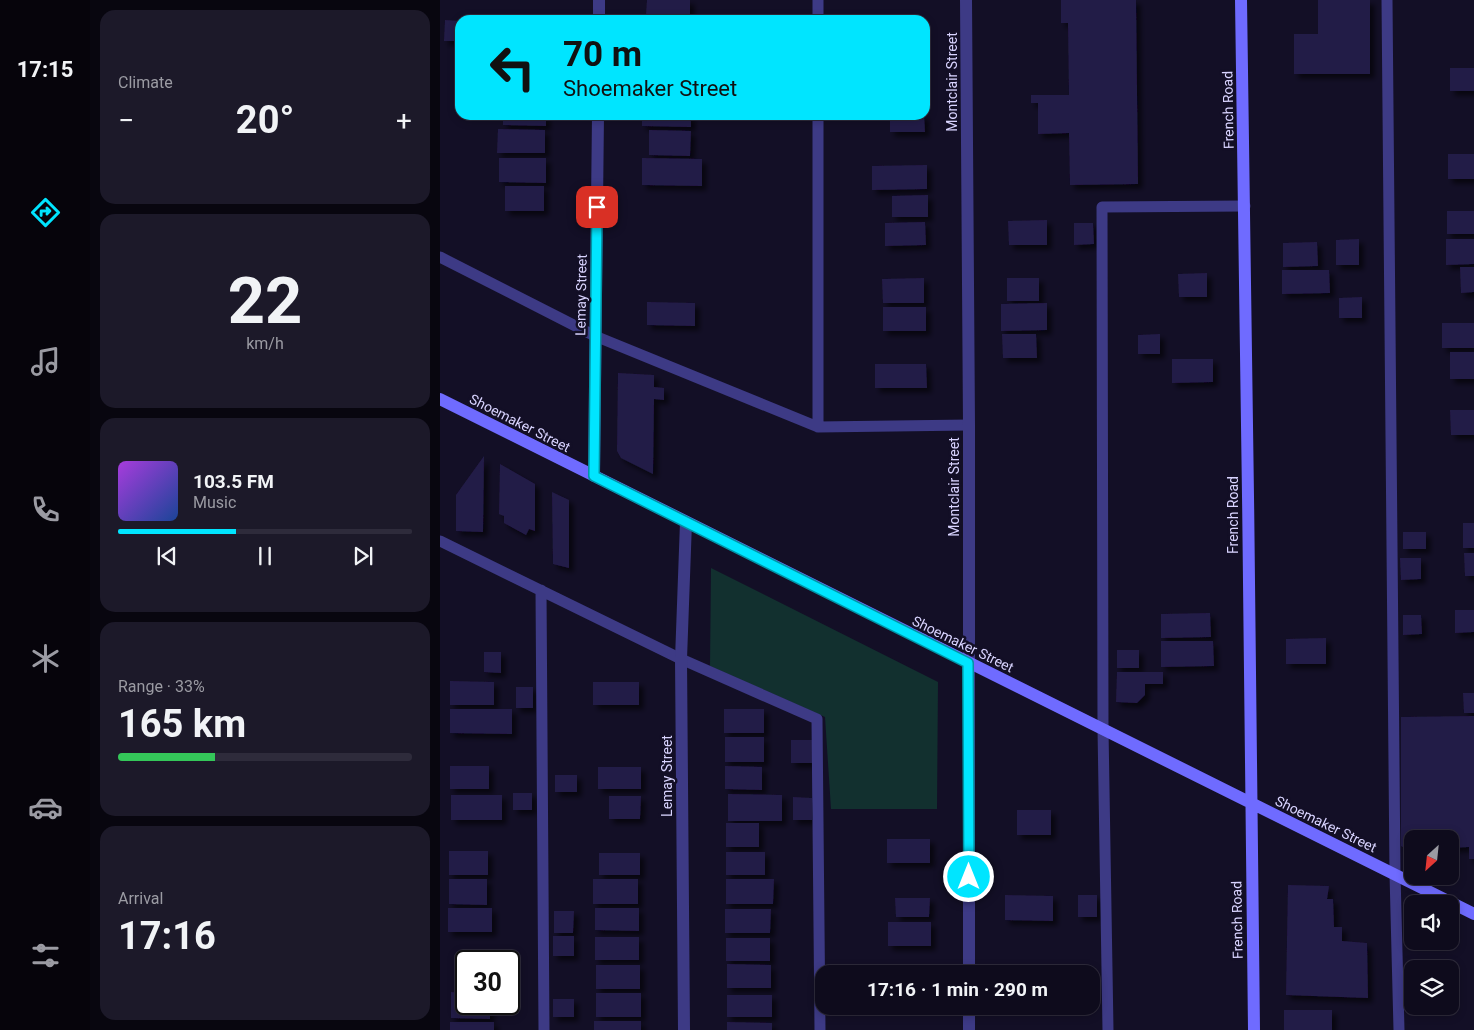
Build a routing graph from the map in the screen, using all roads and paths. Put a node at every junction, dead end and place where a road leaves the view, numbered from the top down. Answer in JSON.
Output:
{"nodes":[{"id":1,"x":599,"y":0,"type":"edge"},
{"id":2,"x":818,"y":0,"type":"edge"},
{"id":3,"x":966,"y":0,"type":"edge"},
{"id":4,"x":1241,"y":0,"type":"edge"},
{"id":5,"x":1387,"y":0,"type":"edge"},
{"id":6,"x":599,"y":15,"type":"edge"},
{"id":7,"x":818,"y":15,"type":"edge"},
{"id":8,"x":598,"y":120,"type":"edge"},
{"id":9,"x":818,"y":120,"type":"edge"},
{"id":10,"x":1245,"y":206,"type":"junction"},
{"id":11,"x":440,"y":257,"type":"edge"},
{"id":12,"x":596,"y":336,"type":"junction"},
{"id":13,"x":440,"y":399,"type":"edge"},
{"id":14,"x":969,"y":425,"type":"junction"},
{"id":15,"x":818,"y":427,"type":"junction"},
{"id":16,"x":594,"y":476,"type":"junction"},
{"id":17,"x":686,"y":522,"type":"junction"},
{"id":18,"x":440,"y":541,"type":"edge"},
{"id":19,"x":541,"y":590,"type":"junction"},
{"id":20,"x":681,"y":660,"type":"junction"},
{"id":21,"x":968,"y":663,"type":"junction"},
{"id":22,"x":1103,"y":729,"type":"junction"},
{"id":23,"x":1250,"y":803,"type":"junction"},
{"id":24,"x":1395,"y":874,"type":"junction"},
{"id":25,"x":1474,"y":914,"type":"edge"},
{"id":26,"x":969,"y":965,"type":"edge"},
{"id":27,"x":969,"y":1015,"type":"edge"},
{"id":28,"x":544,"y":1030,"type":"edge"},
{"id":29,"x":684,"y":1030,"type":"edge"},
{"id":30,"x":820,"y":1030,"type":"edge"},
{"id":31,"x":969,"y":1030,"type":"edge"},
{"id":32,"x":1108,"y":1030,"type":"edge"},
{"id":33,"x":1254,"y":1030,"type":"edge"},
{"id":34,"x":1398,"y":1030,"type":"edge"}],
"edges":[{"from":1,"to":6,"type":"street"},
{"from":2,"to":7,"type":"lane"},
{"from":3,"to":14,"type":"street","name":"Montclair Street"},
{"from":4,"to":10,"type":"street","name":"French Road"},
{"from":5,"to":24,"type":"lane"},
{"from":8,"to":12,"type":"street","name":"Lemay Street"},
{"from":9,"to":15,"type":"lane"},
{"from":10,"to":22,"type":"lane"},
{"from":10,"to":23,"type":"street","name":"French Road"},
{"from":11,"to":12,"type":"lane"},
{"from":12,"to":15,"type":"lane"},
{"from":12,"to":16,"type":"street","name":"Lemay Street"},
{"from":13,"to":16,"type":"street","name":"Shoemaker Street"},
{"from":14,"to":15,"type":"lane"},
{"from":14,"to":21,"type":"street","name":"Montclair Street"},
{"from":16,"to":17,"type":"street","name":"Shoemaker Street"},
{"from":17,"to":20,"type":"street","name":"Lemay Street"},
{"from":17,"to":21,"type":"street","name":"Shoemaker Street"},
{"from":18,"to":19,"type":"lane"},
{"from":19,"to":20,"type":"lane"},
{"from":19,"to":28,"type":"lane"},
{"from":20,"to":29,"type":"street","name":"Lemay Street"},
{"from":20,"to":30,"type":"lane"},
{"from":21,"to":22,"type":"street","name":"Shoemaker Street"},
{"from":21,"to":26,"type":"street","name":"Montclair Street"},
{"from":22,"to":23,"type":"street","name":"Shoemaker Street"},
{"from":22,"to":32,"type":"lane"},
{"from":23,"to":24,"type":"street","name":"Shoemaker Street"},
{"from":23,"to":33,"type":"street","name":"French Road"},
{"from":24,"to":25,"type":"street","name":"Shoemaker Street"},
{"from":24,"to":34,"type":"lane"},
{"from":27,"to":31,"type":"street"}]}
